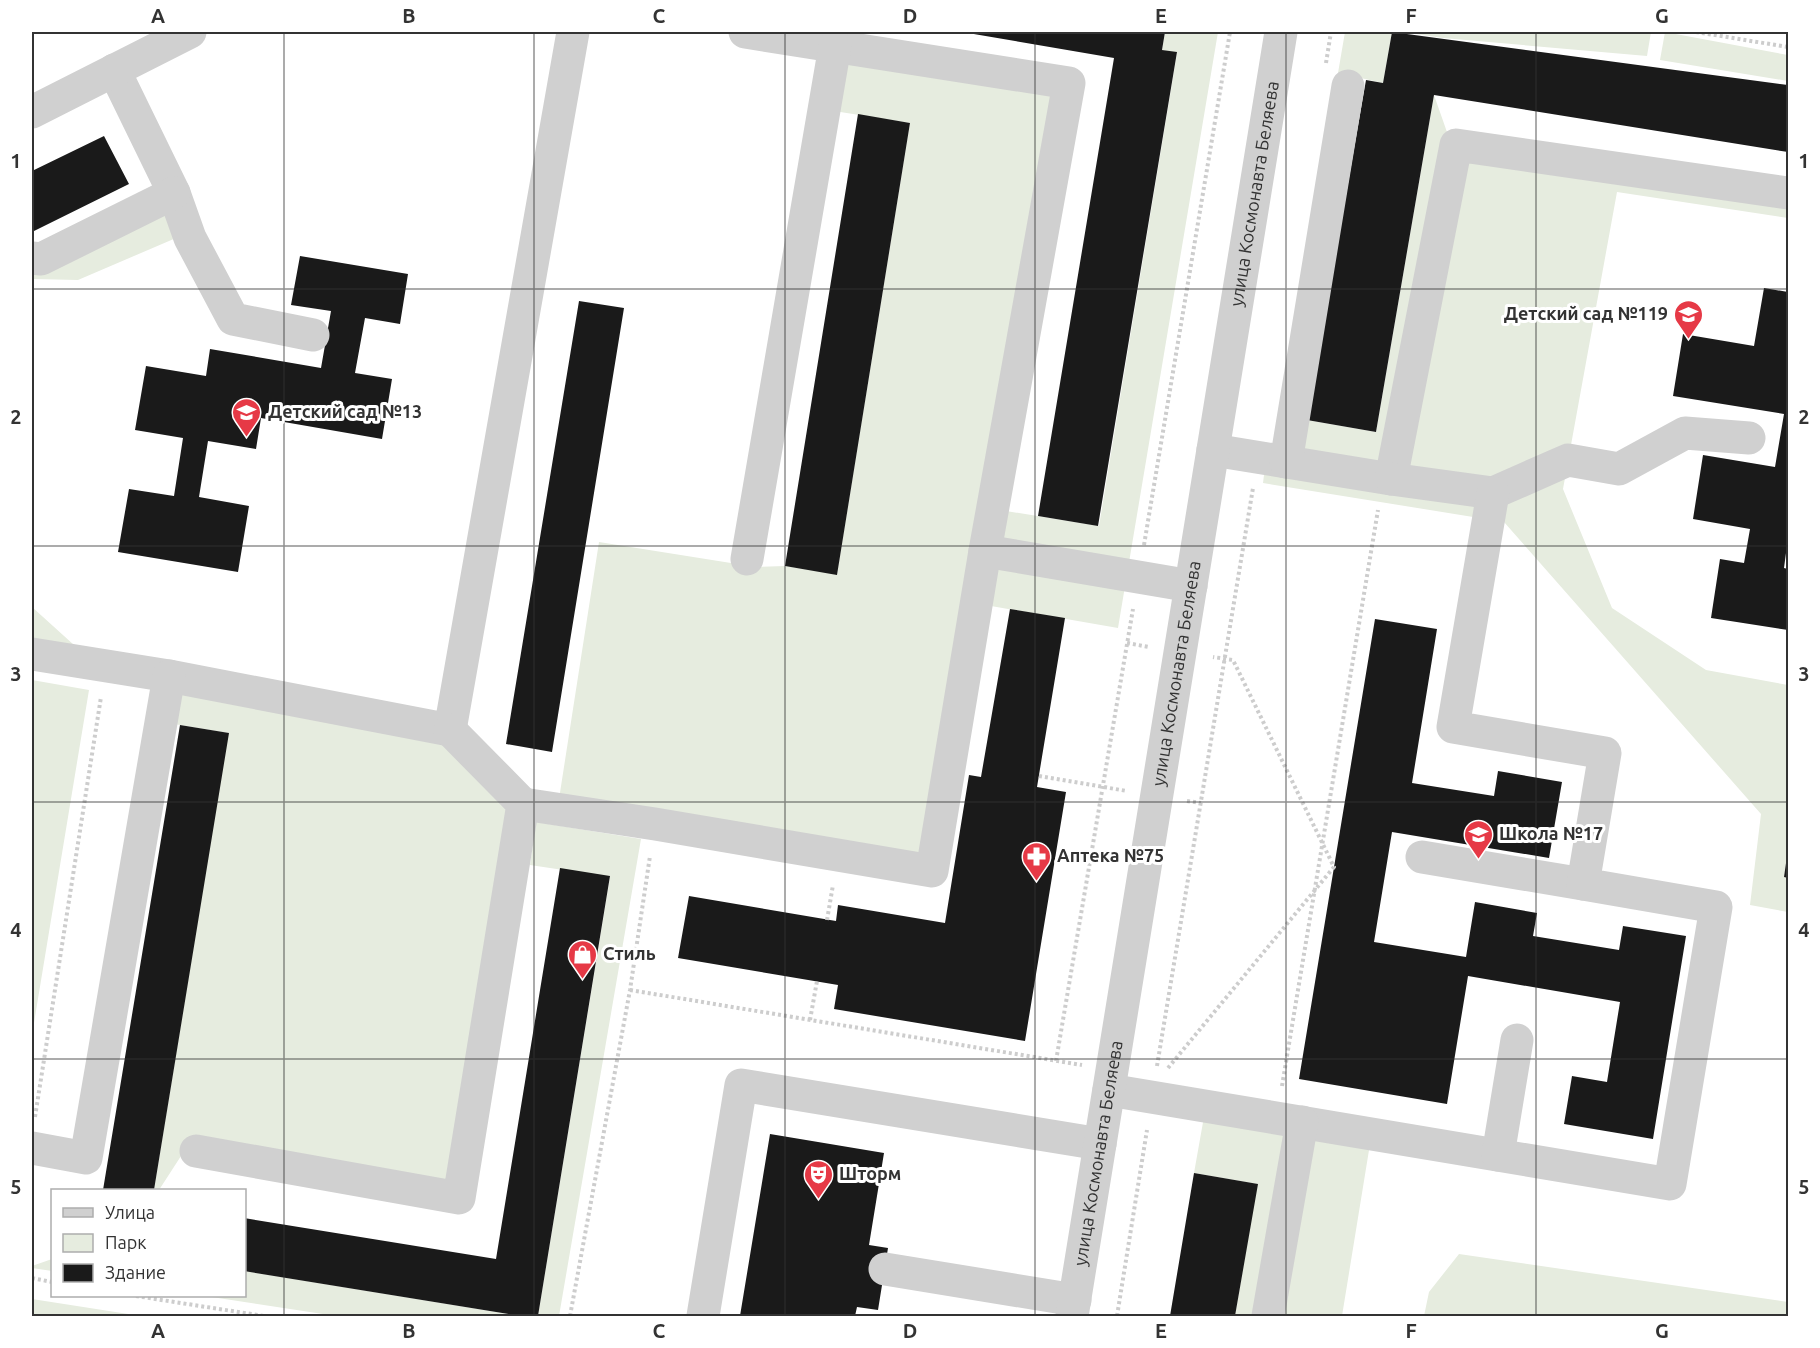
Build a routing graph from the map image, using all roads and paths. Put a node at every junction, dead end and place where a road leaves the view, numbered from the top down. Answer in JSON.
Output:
{"nodes":[{"id":1,"x":190,"y":32,"type":"edge"},
{"id":2,"x":573,"y":32,"type":"edge"},
{"id":3,"x":745,"y":32,"type":"edge"},
{"id":4,"x":1281,"y":32,"type":"edge"},
{"id":5,"x":1331,"y":32,"type":"edge"},
{"id":6,"x":1696,"y":32,"type":"edge"},
{"id":7,"x":835,"y":46,"type":"junction"},
{"id":8,"x":1788,"y":47,"type":"edge"},
{"id":9,"x":114,"y":70,"type":"junction"},
{"id":10,"x":1337,"y":76,"type":"joint"},
{"id":11,"x":32,"y":112,"type":"edge"},
{"id":12,"x":174,"y":193,"type":"junction"},
{"id":13,"x":1788,"y":193,"type":"edge"},
{"id":14,"x":32,"y":258,"type":"edge"},
{"id":15,"x":313,"y":335,"type":"dead end"},
{"id":16,"x":1749,"y":438,"type":"dead end"},
{"id":17,"x":1213,"y":450,"type":"junction"},
{"id":18,"x":1272,"y":460,"type":"junction"},
{"id":19,"x":1385,"y":490,"type":"junction"},
{"id":20,"x":1493,"y":493,"type":"junction"},
{"id":21,"x":985,"y":551,"type":"junction"},
{"id":22,"x":747,"y":559,"type":"dead end"},
{"id":23,"x":1191,"y":586,"type":"junction"},
{"id":24,"x":1127,"y":643,"type":"dead end"},
{"id":25,"x":1180,"y":652,"type":"junction"},
{"id":26,"x":32,"y":654,"type":"edge"},
{"id":27,"x":1225,"y":659,"type":"junction"},
{"id":28,"x":169,"y":676,"type":"junction"},
{"id":29,"x":102,"y":697,"type":"dead end"},
{"id":30,"x":450,"y":730,"type":"junction"},
{"id":31,"x":1038,"y":776,"type":"dead end"},
{"id":32,"x":1156,"y":796,"type":"junction"},
{"id":33,"x":1201,"y":803,"type":"junction"},
{"id":34,"x":523,"y":804,"type":"junction"},
{"id":35,"x":655,"y":824,"type":"junction"},
{"id":36,"x":1323,"y":842,"type":"junction"},
{"id":37,"x":1422,"y":857,"type":"dead end"},
{"id":38,"x":1583,"y":884,"type":"junction"},
{"id":39,"x":1315,"y":891,"type":"junction"},
{"id":40,"x":817,"y":981,"type":"dead end"},
{"id":41,"x":630,"y":990,"type":"junction"},
{"id":42,"x":810,"y":1020,"type":"junction"},
{"id":43,"x":1517,"y":1040,"type":"dead end"},
{"id":44,"x":1111,"y":1080,"type":"junction"},
{"id":45,"x":1154,"y":1087,"type":"junction"},
{"id":46,"x":1281,"y":1092,"type":"dead end"},
{"id":47,"x":1302,"y":1122,"type":"junction"},
{"id":48,"x":32,"y":1137,"type":"edge"},
{"id":49,"x":1100,"y":1144,"type":"junction"},
{"id":50,"x":196,"y":1151,"type":"dead end"},
{"id":51,"x":1498,"y":1155,"type":"junction"},
{"id":52,"x":885,"y":1269,"type":"dead end"},
{"id":53,"x":32,"y":1278,"type":"edge"},
{"id":54,"x":51,"y":1282,"type":"edge"},
{"id":55,"x":142,"y":1297,"type":"edge"},
{"id":56,"x":1073,"y":1308,"type":"edge"},
{"id":57,"x":264,"y":1317,"type":"edge"},
{"id":58,"x":570,"y":1317,"type":"edge"},
{"id":59,"x":703,"y":1317,"type":"edge"},
{"id":60,"x":1117,"y":1317,"type":"edge"},
{"id":61,"x":1268,"y":1317,"type":"edge"}],
"edges":[{"from":1,"to":9,"type":"street"},
{"from":2,"to":30,"type":"street"},
{"from":3,"to":7,"type":"street"},
{"from":4,"to":17,"type":"street","name":"улица Космонавта Беляева"},
{"from":5,"to":10,"type":"path"},
{"from":6,"to":8,"type":"path"},
{"from":7,"to":21,"type":"street"},
{"from":7,"to":22,"type":"street"},
{"from":9,"to":11,"type":"street"},
{"from":9,"to":12,"type":"street"},
{"from":10,"to":18,"type":"street"},
{"from":12,"to":14,"type":"street"},
{"from":12,"to":15,"type":"street"},
{"from":13,"to":19,"type":"street"},
{"from":16,"to":20,"type":"street"},
{"from":17,"to":18,"type":"street"},
{"from":17,"to":23,"type":"street","name":"улица Космонавта Беляева"},
{"from":18,"to":19,"type":"street"},
{"from":18,"to":27,"type":"path"},
{"from":19,"to":20,"type":"street"},
{"from":19,"to":36,"type":"path"},
{"from":20,"to":38,"type":"street"},
{"from":21,"to":23,"type":"street"},
{"from":21,"to":35,"type":"street"},
{"from":23,"to":25,"type":"street","name":"улица Космонавта Беляева"},
{"from":24,"to":25,"type":"path"},
{"from":25,"to":27,"type":"path"},
{"from":25,"to":32,"type":"street","name":"улица Космонавта Беляева"},
{"from":26,"to":28,"type":"street"},
{"from":27,"to":33,"type":"path"},
{"from":27,"to":36,"type":"path"},
{"from":28,"to":30,"type":"street"},
{"from":28,"to":48,"type":"street"},
{"from":29,"to":48,"type":"path"},
{"from":30,"to":34,"type":"street"},
{"from":31,"to":32,"type":"path"},
{"from":32,"to":33,"type":"path"},
{"from":32,"to":44,"type":"street","name":"улица Космонавта Беляева"},
{"from":33,"to":45,"type":"path"},
{"from":34,"to":35,"type":"street"},
{"from":34,"to":50,"type":"street"},
{"from":35,"to":41,"type":"path"},
{"from":36,"to":39,"type":"path"},
{"from":36,"to":39,"type":"path"},
{"from":37,"to":38,"type":"street"},
{"from":38,"to":51,"type":"street"},
{"from":39,"to":45,"type":"path"},
{"from":39,"to":46,"type":"path"},
{"from":40,"to":42,"type":"path"},
{"from":41,"to":42,"type":"path"},
{"from":41,"to":58,"type":"path"},
{"from":42,"to":44,"type":"path"},
{"from":43,"to":51,"type":"street"},
{"from":44,"to":45,"type":"street"},
{"from":44,"to":49,"type":"street","name":"улица Космонавта Беляева"},
{"from":45,"to":47,"type":"street"},
{"from":45,"to":60,"type":"path"},
{"from":47,"to":51,"type":"street"},
{"from":47,"to":61,"type":"street"},
{"from":49,"to":56,"type":"street","name":"улица Космонавта Беляева"},
{"from":49,"to":59,"type":"street"},
{"from":52,"to":56,"type":"street"},
{"from":53,"to":54,"type":"path"},
{"from":55,"to":57,"type":"path"}]}
